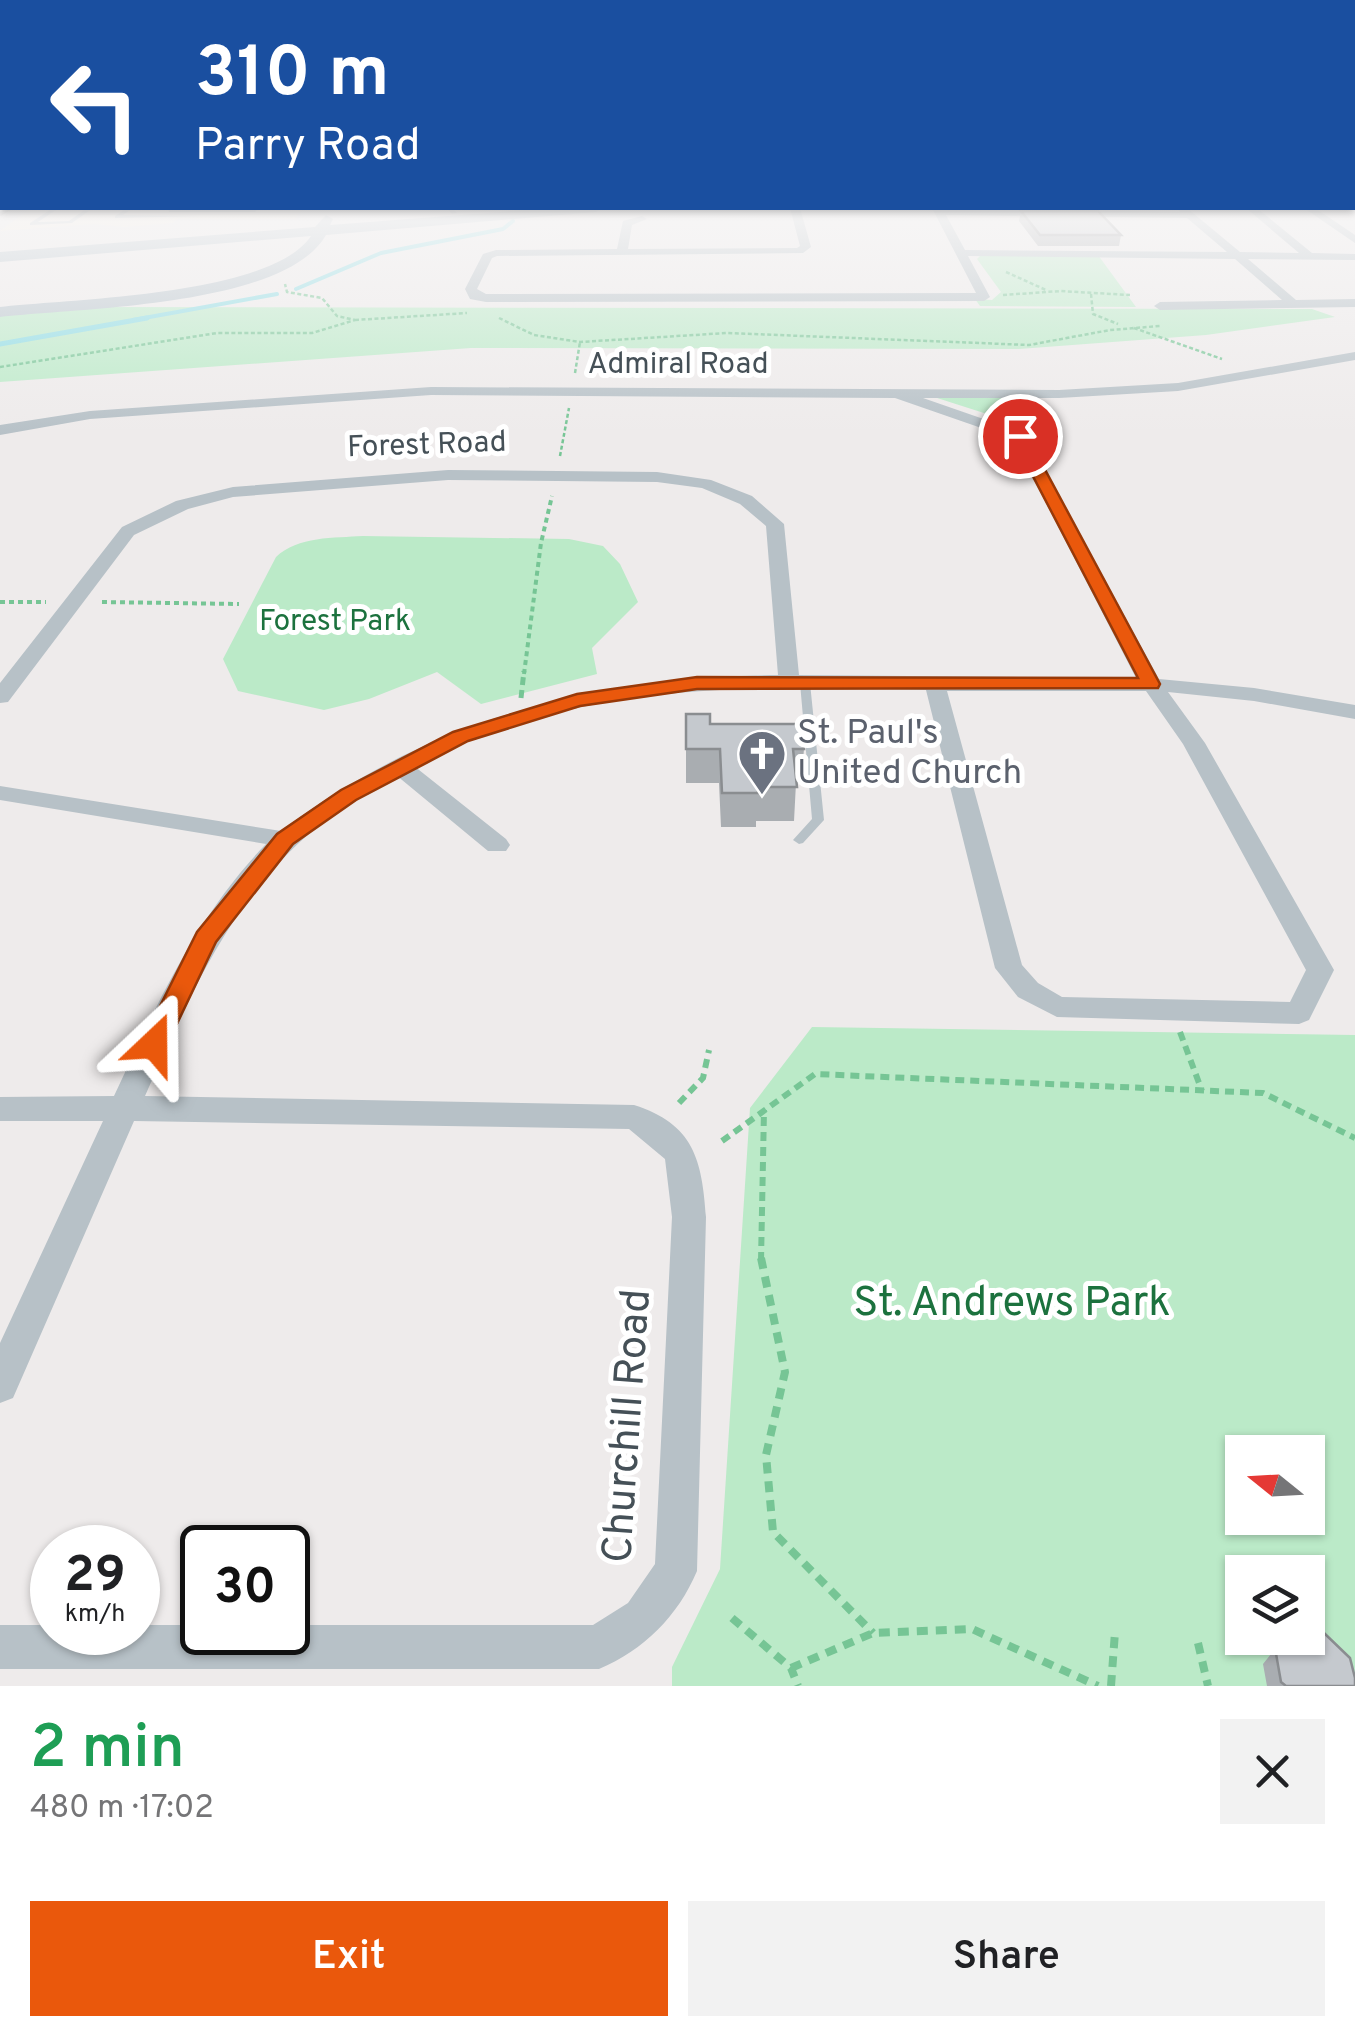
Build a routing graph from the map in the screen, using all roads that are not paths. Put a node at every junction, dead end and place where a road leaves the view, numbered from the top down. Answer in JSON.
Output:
{"nodes":[{"id":1,"x":244,"y":278,"type":"edge"},
{"id":2,"x":476,"y":278,"type":"edge"},
{"id":3,"x":978,"y":278,"type":"edge"},
{"id":4,"x":1265,"y":278,"type":"edge"},
{"id":5,"x":1292,"y":303,"type":"junction"},
{"id":6,"x":1355,"y":303,"type":"edge"},
{"id":7,"x":1160,"y":306,"type":"dead end"},
{"id":8,"x":0,"y":312,"type":"edge"},
{"id":9,"x":1355,"y":356,"type":"edge"},
{"id":10,"x":899,"y":394,"type":"junction"},
{"id":11,"x":1060,"y":394,"type":"junction"},
{"id":12,"x":1027,"y":422,"type":"junction"},
{"id":13,"x":0,"y":430,"type":"edge"},
{"id":14,"x":797,"y":682,"type":"junction"},
{"id":15,"x":934,"y":684,"type":"junction"},
{"id":16,"x":1151,"y":684,"type":"junction"},
{"id":17,"x":0,"y":697,"type":"edge"},
{"id":18,"x":1355,"y":712,"type":"edge"},
{"id":19,"x":398,"y":766,"type":"junction"},
{"id":20,"x":0,"y":792,"type":"edge"},
{"id":21,"x":285,"y":839,"type":"junction"},
{"id":22,"x":799,"y":840,"type":"dead end"},
{"id":23,"x":497,"y":844,"type":"dead end"},
{"id":24,"x":0,"y":1109,"type":"edge"},
{"id":25,"x":124,"y":1110,"type":"junction"},
{"id":26,"x":0,"y":1385,"type":"edge"},
{"id":27,"x":0,"y":1647,"type":"edge"}],
"edges":[{"from":1,"to":8,"type":"main road"},
{"from":2,"to":3,"type":"street"},
{"from":4,"to":5,"type":"street"},
{"from":5,"to":6,"type":"street"},
{"from":5,"to":7,"type":"street"},
{"from":9,"to":11,"type":"street","name":"Admiral Road"},
{"from":10,"to":11,"type":"street","name":"Admiral Road"},
{"from":10,"to":12,"type":"street"},
{"from":10,"to":13,"type":"street","name":"Admiral Road"},
{"from":11,"to":12,"type":"street"},
{"from":12,"to":16,"type":"street"},
{"from":14,"to":15,"type":"street"},
{"from":14,"to":17,"type":"street","name":"Forest Road"},
{"from":14,"to":19,"type":"street"},
{"from":14,"to":22,"type":"lane"},
{"from":15,"to":16,"type":"street"},
{"from":15,"to":16,"type":"street"},
{"from":16,"to":18,"type":"street"},
{"from":19,"to":21,"type":"street"},
{"from":19,"to":23,"type":"street"},
{"from":20,"to":21,"type":"street"},
{"from":21,"to":25,"type":"street"},
{"from":24,"to":25,"type":"street","name":"Churchill Road"},
{"from":25,"to":26,"type":"street"},
{"from":25,"to":27,"type":"street","name":"Churchill Road"}]}
